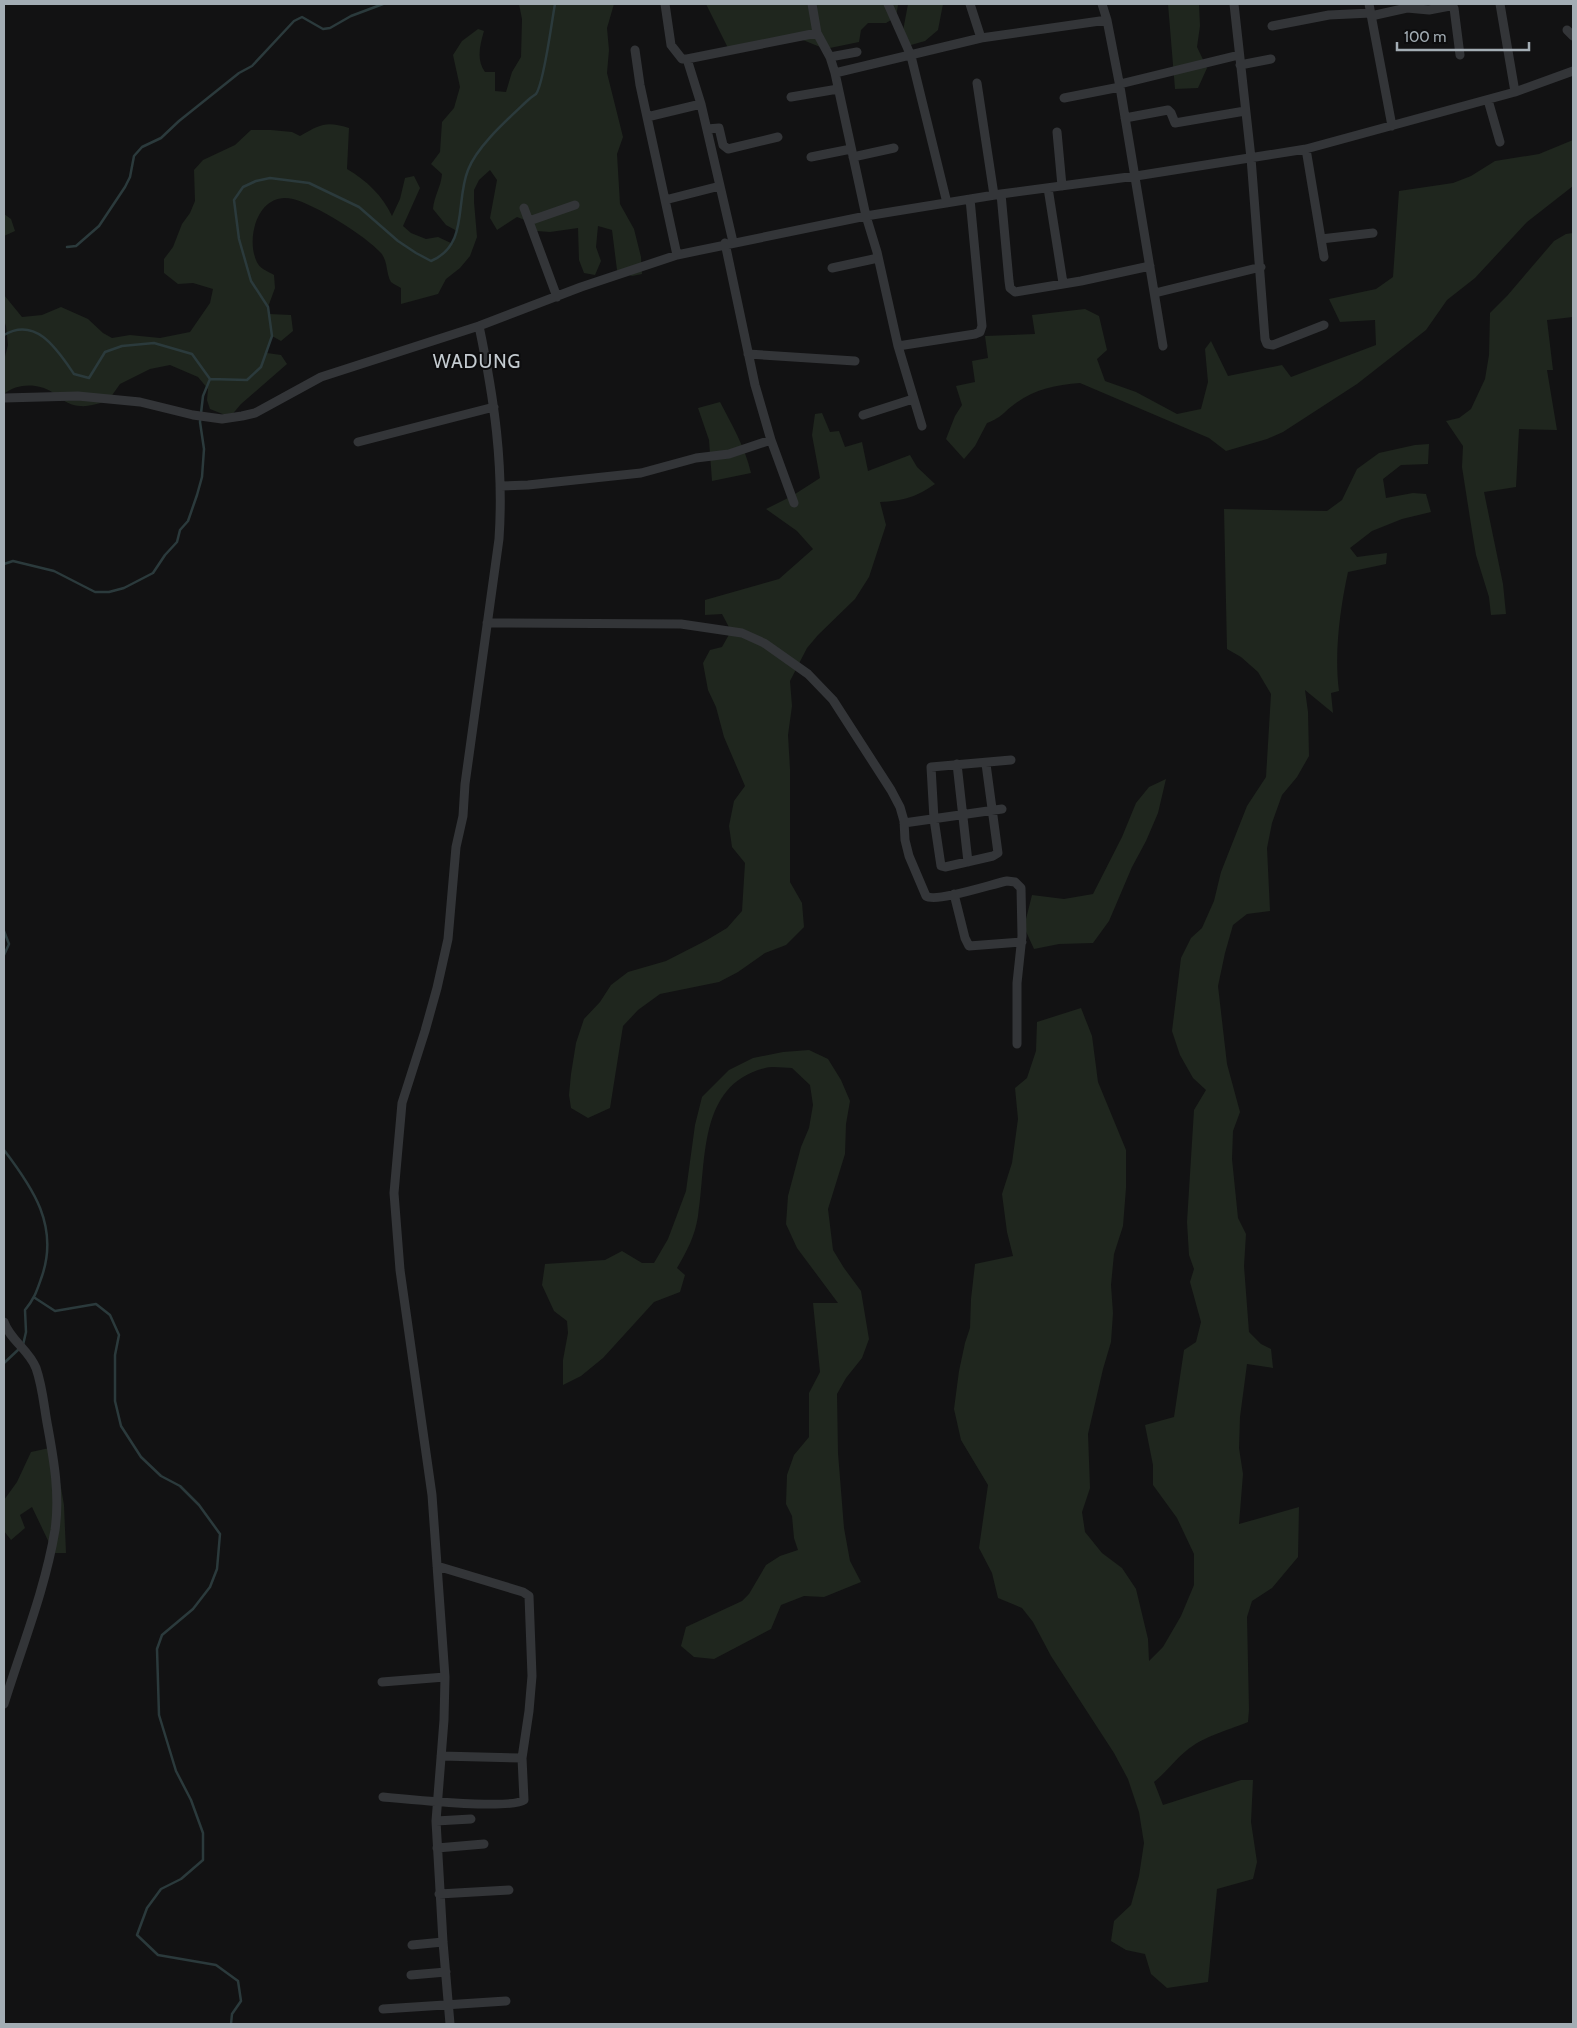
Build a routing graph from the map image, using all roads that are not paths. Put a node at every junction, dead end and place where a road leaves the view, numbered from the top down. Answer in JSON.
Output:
{"nodes":[{"id":1,"x":665,"y":4,"type":"edge"},
{"id":2,"x":812,"y":4,"type":"edge"},
{"id":3,"x":888,"y":4,"type":"edge"},
{"id":4,"x":970,"y":4,"type":"edge"},
{"id":5,"x":1102,"y":4,"type":"edge"},
{"id":6,"x":1234,"y":4,"type":"edge"},
{"id":7,"x":1500,"y":4,"type":"edge"},
{"id":8,"x":1370,"y":11,"type":"edge"},
{"id":9,"x":1108,"y":20,"type":"junction"},
{"id":10,"x":1272,"y":26,"type":"dead end"},
{"id":11,"x":817,"y":33,"type":"junction"},
{"id":12,"x":981,"y":38,"type":"junction"},
{"id":13,"x":636,"y":50,"type":"dead end"},
{"id":14,"x":857,"y":52,"type":"dead end"},
{"id":15,"x":1239,"y":55,"type":"junction"},
{"id":16,"x":1460,"y":55,"type":"dead end"},
{"id":17,"x":911,"y":56,"type":"junction"},
{"id":18,"x":830,"y":57,"type":"junction"},
{"id":19,"x":687,"y":59,"type":"junction"},
{"id":20,"x":1271,"y":59,"type":"dead end"},
{"id":21,"x":1240,"y":65,"type":"junction"},
{"id":22,"x":1573,"y":71,"type":"edge"},
{"id":23,"x":835,"y":74,"type":"junction"},
{"id":24,"x":976,"y":83,"type":"dead end"},
{"id":25,"x":1120,"y":85,"type":"junction"},
{"id":26,"x":838,"y":89,"type":"junction"},
{"id":27,"x":1515,"y":92,"type":"junction"},
{"id":28,"x":791,"y":98,"type":"dead end"},
{"id":29,"x":1064,"y":98,"type":"dead end"},
{"id":30,"x":1488,"y":100,"type":"junction"},
{"id":31,"x":701,"y":104,"type":"junction"},
{"id":32,"x":1245,"y":111,"type":"junction"},
{"id":33,"x":648,"y":117,"type":"junction"},
{"id":34,"x":1125,"y":118,"type":"junction"},
{"id":35,"x":1392,"y":126,"type":"junction"},
{"id":36,"x":707,"y":129,"type":"junction"},
{"id":37,"x":1058,"y":132,"type":"dead end"},
{"id":38,"x":778,"y":137,"type":"dead end"},
{"id":39,"x":1500,"y":142,"type":"dead end"},
{"id":40,"x":894,"y":148,"type":"dead end"},
{"id":41,"x":1306,"y":149,"type":"junction"},
{"id":42,"x":852,"y":153,"type":"junction"},
{"id":43,"x":811,"y":156,"type":"dead end"},
{"id":44,"x":1251,"y":158,"type":"junction"},
{"id":45,"x":1136,"y":176,"type":"junction"},
{"id":46,"x":720,"y":186,"type":"junction"},
{"id":47,"x":1062,"y":186,"type":"junction"},
{"id":48,"x":1048,"y":188,"type":"junction"},
{"id":49,"x":998,"y":194,"type":"junction"},
{"id":50,"x":970,"y":199,"type":"junction"},
{"id":51,"x":665,"y":200,"type":"junction"},
{"id":52,"x":947,"y":203,"type":"junction"},
{"id":53,"x":574,"y":205,"type":"dead end"},
{"id":54,"x":524,"y":208,"type":"dead end"},
{"id":55,"x":866,"y":216,"type":"junction"},
{"id":56,"x":528,"y":221,"type":"junction"},
{"id":57,"x":1373,"y":233,"type":"dead end"},
{"id":58,"x":1321,"y":239,"type":"junction"},
{"id":59,"x":729,"y":243,"type":"junction"},
{"id":60,"x":677,"y":254,"type":"junction"},
{"id":61,"x":1324,"y":257,"type":"dead end"},
{"id":62,"x":878,"y":258,"type":"junction"},
{"id":63,"x":1150,"y":266,"type":"junction"},
{"id":64,"x":1260,"y":267,"type":"junction"},
{"id":65,"x":832,"y":268,"type":"dead end"},
{"id":66,"x":1063,"y":283,"type":"junction"},
{"id":67,"x":1155,"y":293,"type":"junction"},
{"id":68,"x":556,"y":297,"type":"junction"},
{"id":69,"x":1324,"y":325,"type":"dead end"},
{"id":70,"x":480,"y":326,"type":"junction"},
{"id":71,"x":898,"y":346,"type":"junction"},
{"id":72,"x":1163,"y":346,"type":"dead end"},
{"id":73,"x":748,"y":354,"type":"junction"},
{"id":74,"x":855,"y":362,"type":"dead end"},
{"id":75,"x":4,"y":398,"type":"edge"},
{"id":76,"x":913,"y":399,"type":"junction"},
{"id":77,"x":494,"y":407,"type":"junction"},
{"id":78,"x":863,"y":415,"type":"dead end"},
{"id":79,"x":922,"y":426,"type":"dead end"},
{"id":80,"x":770,"y":440,"type":"junction"},
{"id":81,"x":358,"y":442,"type":"dead end"},
{"id":82,"x":500,"y":486,"type":"junction"},
{"id":83,"x":794,"y":503,"type":"dead end"},
{"id":84,"x":487,"y":623,"type":"junction"},
{"id":85,"x":1011,"y":760,"type":"dead end"},
{"id":86,"x":957,"y":764,"type":"junction"},
{"id":87,"x":986,"y":764,"type":"junction"},
{"id":88,"x":1002,"y":809,"type":"dead end"},
{"id":89,"x":991,"y":811,"type":"junction"},
{"id":90,"x":963,"y":815,"type":"junction"},
{"id":91,"x":934,"y":819,"type":"junction"},
{"id":92,"x":904,"y":823,"type":"junction"},
{"id":93,"x":968,"y":862,"type":"junction"},
{"id":94,"x":954,"y":894,"type":"junction"},
{"id":95,"x":1022,"y":942,"type":"junction"},
{"id":96,"x":1017,"y":1044,"type":"dead end"},
{"id":97,"x":5,"y":1327,"type":"edge"},
{"id":98,"x":437,"y":1566,"type":"junction"},
{"id":99,"x":445,"y":1677,"type":"junction"},
{"id":100,"x":382,"y":1682,"type":"dead end"},
{"id":101,"x":4,"y":1704,"type":"edge"},
{"id":102,"x":441,"y":1756,"type":"junction"},
{"id":103,"x":522,"y":1758,"type":"junction"},
{"id":104,"x":383,"y":1797,"type":"dead end"},
{"id":105,"x":438,"y":1803,"type":"junction"},
{"id":106,"x":471,"y":1819,"type":"dead end"},
{"id":107,"x":436,"y":1821,"type":"junction"},
{"id":108,"x":484,"y":1844,"type":"dead end"},
{"id":109,"x":437,"y":1848,"type":"junction"},
{"id":110,"x":509,"y":1890,"type":"dead end"},
{"id":111,"x":439,"y":1894,"type":"junction"},
{"id":112,"x":443,"y":1942,"type":"junction"},
{"id":113,"x":412,"y":1945,"type":"dead end"},
{"id":114,"x":446,"y":1972,"type":"junction"},
{"id":115,"x":411,"y":1975,"type":"dead end"},
{"id":116,"x":506,"y":2001,"type":"dead end"},
{"id":117,"x":448,"y":2004,"type":"junction"},
{"id":118,"x":383,"y":2009,"type":"dead end"},
{"id":119,"x":450,"y":2024,"type":"edge"}],
"edges":[{"from":1,"to":19,"type":"street"},
{"from":2,"to":11,"type":"street"},
{"from":3,"to":17,"type":"street"},
{"from":4,"to":12,"type":"street"},
{"from":5,"to":9,"type":"street"},
{"from":6,"to":15,"type":"street"},
{"from":7,"to":27,"type":"street"},
{"from":8,"to":10,"type":"street"},
{"from":8,"to":16,"type":"street"},
{"from":8,"to":35,"type":"street"},
{"from":9,"to":12,"type":"street"},
{"from":9,"to":25,"type":"street"},
{"from":11,"to":18,"type":"street"},
{"from":11,"to":19,"type":"street"},
{"from":12,"to":17,"type":"street"},
{"from":13,"to":33,"type":"street"},
{"from":14,"to":18,"type":"street"},
{"from":15,"to":21,"type":"street"},
{"from":15,"to":25,"type":"street"},
{"from":17,"to":23,"type":"street"},
{"from":17,"to":52,"type":"street"},
{"from":18,"to":23,"type":"street"},
{"from":19,"to":31,"type":"street"},
{"from":20,"to":21,"type":"street"},
{"from":21,"to":32,"type":"street"},
{"from":22,"to":27,"type":"street"},
{"from":23,"to":26,"type":"street"},
{"from":24,"to":49,"type":"street"},
{"from":25,"to":29,"type":"street"},
{"from":25,"to":34,"type":"street"},
{"from":26,"to":28,"type":"street"},
{"from":26,"to":42,"type":"street"},
{"from":27,"to":30,"type":"street"},
{"from":30,"to":35,"type":"street"},
{"from":30,"to":39,"type":"street"},
{"from":31,"to":33,"type":"street"},
{"from":31,"to":36,"type":"street"},
{"from":32,"to":34,"type":"street"},
{"from":32,"to":44,"type":"street"},
{"from":33,"to":51,"type":"street"},
{"from":34,"to":45,"type":"street"},
{"from":35,"to":41,"type":"street"},
{"from":36,"to":38,"type":"street"},
{"from":36,"to":46,"type":"street"},
{"from":37,"to":47,"type":"street"},
{"from":40,"to":42,"type":"street"},
{"from":41,"to":44,"type":"street"},
{"from":41,"to":58,"type":"street"},
{"from":42,"to":43,"type":"street"},
{"from":42,"to":55,"type":"street"},
{"from":44,"to":45,"type":"street"},
{"from":44,"to":64,"type":"street"},
{"from":45,"to":47,"type":"street"},
{"from":45,"to":63,"type":"street"},
{"from":46,"to":51,"type":"street"},
{"from":46,"to":59,"type":"street"},
{"from":47,"to":48,"type":"street"},
{"from":48,"to":49,"type":"street"},
{"from":48,"to":66,"type":"street"},
{"from":49,"to":50,"type":"street"},
{"from":49,"to":66,"type":"street"},
{"from":50,"to":52,"type":"street"},
{"from":50,"to":71,"type":"street"},
{"from":51,"to":60,"type":"street"},
{"from":52,"to":55,"type":"street"},
{"from":53,"to":56,"type":"street"},
{"from":54,"to":56,"type":"street"},
{"from":55,"to":59,"type":"street"},
{"from":55,"to":62,"type":"street"},
{"from":56,"to":68,"type":"street"},
{"from":57,"to":58,"type":"street"},
{"from":58,"to":61,"type":"street"},
{"from":59,"to":60,"type":"street"},
{"from":59,"to":73,"type":"street"},
{"from":60,"to":68,"type":"street"},
{"from":62,"to":65,"type":"street"},
{"from":62,"to":71,"type":"street"},
{"from":63,"to":66,"type":"street"},
{"from":63,"to":67,"type":"street"},
{"from":64,"to":67,"type":"street"},
{"from":64,"to":69,"type":"street"},
{"from":67,"to":72,"type":"street"},
{"from":68,"to":70,"type":"street"},
{"from":70,"to":75,"type":"street"},
{"from":70,"to":77,"type":"street"},
{"from":71,"to":76,"type":"street"},
{"from":73,"to":74,"type":"street"},
{"from":73,"to":80,"type":"street"},
{"from":76,"to":78,"type":"street"},
{"from":76,"to":79,"type":"street"},
{"from":77,"to":81,"type":"street"},
{"from":77,"to":82,"type":"street"},
{"from":80,"to":82,"type":"street"},
{"from":80,"to":83,"type":"street"},
{"from":82,"to":84,"type":"street"},
{"from":84,"to":92,"type":"street"},
{"from":84,"to":98,"type":"street"},
{"from":85,"to":87,"type":"street"},
{"from":86,"to":87,"type":"street"},
{"from":86,"to":90,"type":"street"},
{"from":86,"to":91,"type":"street"},
{"from":87,"to":89,"type":"street"},
{"from":88,"to":89,"type":"street"},
{"from":89,"to":90,"type":"street"},
{"from":89,"to":93,"type":"street"},
{"from":90,"to":91,"type":"street"},
{"from":90,"to":93,"type":"street"},
{"from":91,"to":92,"type":"street"},
{"from":91,"to":93,"type":"street"},
{"from":92,"to":94,"type":"street"},
{"from":94,"to":95,"type":"street"},
{"from":94,"to":95,"type":"street"},
{"from":95,"to":96,"type":"street"},
{"from":97,"to":101,"type":"street"},
{"from":98,"to":99,"type":"street"},
{"from":98,"to":103,"type":"street"},
{"from":99,"to":100,"type":"street"},
{"from":99,"to":102,"type":"street"},
{"from":102,"to":103,"type":"street"},
{"from":102,"to":105,"type":"street"},
{"from":103,"to":105,"type":"street"},
{"from":104,"to":105,"type":"street"},
{"from":105,"to":107,"type":"street"},
{"from":106,"to":107,"type":"street"},
{"from":107,"to":109,"type":"street"},
{"from":108,"to":109,"type":"street"},
{"from":109,"to":111,"type":"street"},
{"from":110,"to":111,"type":"street"},
{"from":111,"to":112,"type":"street"},
{"from":112,"to":113,"type":"street"},
{"from":112,"to":114,"type":"street"},
{"from":114,"to":115,"type":"street"},
{"from":114,"to":117,"type":"street"},
{"from":116,"to":117,"type":"street"},
{"from":117,"to":118,"type":"street"},
{"from":117,"to":119,"type":"street"}]}
